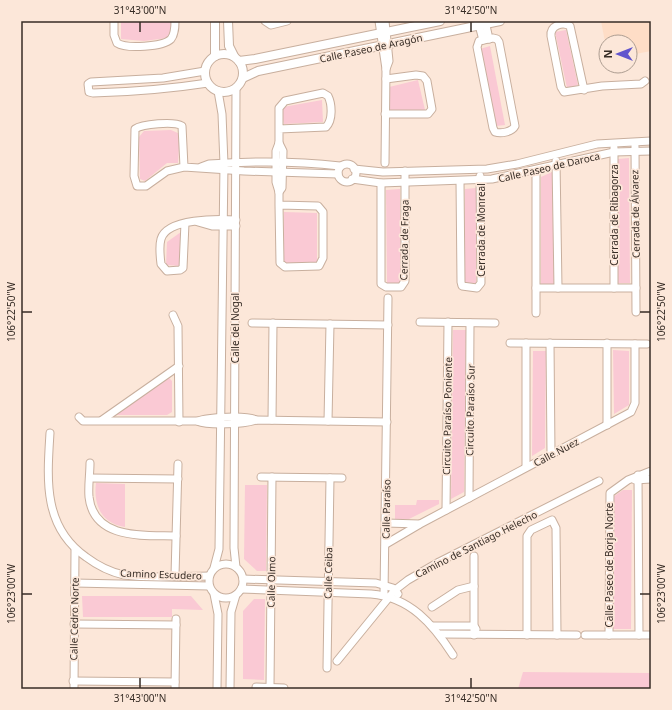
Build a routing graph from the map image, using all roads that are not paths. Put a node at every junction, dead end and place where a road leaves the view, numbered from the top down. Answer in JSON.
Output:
{"nodes":[{"id":1,"x":114,"y":21,"type":"edge"},
{"id":2,"x":175,"y":21,"type":"edge"},
{"id":3,"x":215,"y":21,"type":"edge"},
{"id":4,"x":228,"y":21,"type":"edge"},
{"id":5,"x":287,"y":21,"type":"edge"},
{"id":6,"x":379,"y":21,"type":"edge"},
{"id":7,"x":385,"y":21,"type":"edge"},
{"id":8,"x":440,"y":21,"type":"edge"},
{"id":9,"x":500,"y":21,"type":"edge"},
{"id":10,"x":265,"y":22,"type":"edge"},
{"id":11,"x":482,"y":23,"type":"edge"},
{"id":12,"x":560,"y":23,"type":"edge"},
{"id":13,"x":384,"y":33,"type":"junction"},
{"id":14,"x":486,"y":39,"type":"junction"},
{"id":15,"x":385,"y":45,"type":"junction"},
{"id":16,"x":215,"y":56,"type":"junction"},
{"id":17,"x":236,"y":58,"type":"junction"},
{"id":18,"x":205,"y":72,"type":"junction"},
{"id":19,"x":243,"y":78,"type":"junction"},
{"id":20,"x":386,"y":79,"type":"junction"},
{"id":21,"x":645,"y":81,"type":"dead end"},
{"id":22,"x":208,"y":83,"type":"junction"},
{"id":23,"x":236,"y":88,"type":"junction"},
{"id":24,"x":584,"y":90,"type":"junction"},
{"id":25,"x":218,"y":91,"type":"junction"},
{"id":26,"x":385,"y":114,"type":"junction"},
{"id":27,"x":279,"y":129,"type":"junction"},
{"id":28,"x":634,"y":141,"type":"junction"},
{"id":29,"x":651,"y":141,"type":"edge"},
{"id":30,"x":614,"y":142,"type":"junction"},
{"id":31,"x":635,"y":151,"type":"junction"},
{"id":32,"x":651,"y":151,"type":"edge"},
{"id":33,"x":614,"y":152,"type":"junction"},
{"id":34,"x":554,"y":154,"type":"junction"},
{"id":35,"x":280,"y":162,"type":"junction"},
{"id":36,"x":385,"y":163,"type":"dead end"},
{"id":37,"x":557,"y":164,"type":"junction"},
{"id":38,"x":340,"y":166,"type":"junction"},
{"id":39,"x":510,"y":166,"type":"junction"},
{"id":40,"x":184,"y":167,"type":"junction"},
{"id":41,"x":224,"y":167,"type":"junction"},
{"id":42,"x":236,"y":167,"type":"junction"},
{"id":43,"x":354,"y":169,"type":"junction"},
{"id":44,"x":480,"y":170,"type":"junction"},
{"id":45,"x":536,"y":170,"type":"junction"},
{"id":46,"x":405,"y":171,"type":"junction"},
{"id":47,"x":279,"y":172,"type":"junction"},
{"id":48,"x":338,"y":174,"type":"junction"},
{"id":49,"x":512,"y":176,"type":"junction"},
{"id":50,"x":352,"y":179,"type":"junction"},
{"id":51,"x":480,"y":180,"type":"junction"},
{"id":52,"x":460,"y":181,"type":"junction"},
{"id":53,"x":406,"y":182,"type":"junction"},
{"id":54,"x":381,"y":183,"type":"junction"},
{"id":55,"x":280,"y":205,"type":"junction"},
{"id":56,"x":185,"y":223,"type":"junction"},
{"id":57,"x":224,"y":223,"type":"junction"},
{"id":58,"x":236,"y":223,"type":"junction"},
{"id":59,"x":536,"y":288,"type":"junction"},
{"id":60,"x":558,"y":288,"type":"junction"},
{"id":61,"x":614,"y":288,"type":"junction"},
{"id":62,"x":636,"y":288,"type":"junction"},
{"id":63,"x":388,"y":298,"type":"dead end"},
{"id":64,"x":636,"y":312,"type":"dead end"},
{"id":65,"x":536,"y":313,"type":"dead end"},
{"id":66,"x":173,"y":315,"type":"dead end"},
{"id":67,"x":420,"y":322,"type":"dead end"},
{"id":68,"x":448,"y":322,"type":"junction"},
{"id":69,"x":252,"y":323,"type":"dead end"},
{"id":70,"x":273,"y":323,"type":"junction"},
{"id":71,"x":470,"y":323,"type":"junction"},
{"id":72,"x":495,"y":323,"type":"dead end"},
{"id":73,"x":330,"y":324,"type":"junction"},
{"id":74,"x":388,"y":325,"type":"junction"},
{"id":75,"x":510,"y":343,"type":"dead end"},
{"id":76,"x":526,"y":344,"type":"junction"},
{"id":77,"x":550,"y":344,"type":"junction"},
{"id":78,"x":607,"y":344,"type":"junction"},
{"id":79,"x":635,"y":344,"type":"junction"},
{"id":80,"x":647,"y":344,"type":"dead end"},
{"id":81,"x":179,"y":366,"type":"junction"},
{"id":82,"x":79,"y":417,"type":"dead end"},
{"id":83,"x":234,"y":420,"type":"junction"},
{"id":84,"x":272,"y":420,"type":"junction"},
{"id":85,"x":102,"y":421,"type":"junction"},
{"id":86,"x":220,"y":421,"type":"junction"},
{"id":87,"x":328,"y":421,"type":"junction"},
{"id":88,"x":179,"y":422,"type":"junction"},
{"id":89,"x":387,"y":422,"type":"junction"},
{"id":90,"x":607,"y":425,"type":"junction"},
{"id":91,"x":50,"y":433,"type":"dead end"},
{"id":92,"x":551,"y":454,"type":"junction"},
{"id":93,"x":90,"y":463,"type":"dead end"},
{"id":94,"x":178,"y":464,"type":"dead end"},
{"id":95,"x":526,"y":467,"type":"junction"},
{"id":96,"x":651,"y":471,"type":"edge"},
{"id":97,"x":261,"y":477,"type":"dead end"},
{"id":98,"x":272,"y":477,"type":"junction"},
{"id":99,"x":638,"y":477,"type":"junction"},
{"id":100,"x":90,"y":478,"type":"junction"},
{"id":101,"x":330,"y":478,"type":"junction"},
{"id":102,"x":342,"y":478,"type":"dead end"},
{"id":103,"x":178,"y":479,"type":"junction"},
{"id":104,"x":651,"y":479,"type":"edge"},
{"id":105,"x":599,"y":481,"type":"dead end"},
{"id":106,"x":469,"y":498,"type":"junction"},
{"id":107,"x":446,"y":510,"type":"junction"},
{"id":108,"x":386,"y":523,"type":"junction"},
{"id":109,"x":420,"y":524,"type":"junction"},
{"id":110,"x":176,"y":536,"type":"junction"},
{"id":111,"x":386,"y":544,"type":"junction"},
{"id":112,"x":75,"y":550,"type":"junction"},
{"id":113,"x":474,"y":556,"type":"dead end"},
{"id":114,"x":236,"y":567,"type":"junction"},
{"id":115,"x":214,"y":568,"type":"junction"},
{"id":116,"x":175,"y":576,"type":"junction"},
{"id":117,"x":209,"y":576,"type":"junction"},
{"id":118,"x":243,"y":579,"type":"junction"},
{"id":119,"x":271,"y":579,"type":"junction"},
{"id":120,"x":328,"y":581,"type":"junction"},
{"id":121,"x":75,"y":584,"type":"junction"},
{"id":122,"x":385,"y":584,"type":"junction"},
{"id":123,"x":209,"y":586,"type":"junction"},
{"id":124,"x":474,"y":586,"type":"junction"},
{"id":125,"x":241,"y":589,"type":"junction"},
{"id":126,"x":395,"y":590,"type":"junction"},
{"id":127,"x":270,"y":591,"type":"junction"},
{"id":128,"x":328,"y":593,"type":"junction"},
{"id":129,"x":214,"y":594,"type":"junction"},
{"id":130,"x":236,"y":595,"type":"junction"},
{"id":131,"x":387,"y":596,"type":"junction"},
{"id":132,"x":404,"y":602,"type":"junction"},
{"id":133,"x":432,"y":607,"type":"dead end"},
{"id":134,"x":74,"y":624,"type":"junction"},
{"id":135,"x":432,"y":626,"type":"junction"},
{"id":136,"x":474,"y":626,"type":"junction"},
{"id":137,"x":440,"y":634,"type":"junction"},
{"id":138,"x":477,"y":634,"type":"junction"},
{"id":139,"x":527,"y":635,"type":"junction"},
{"id":140,"x":557,"y":635,"type":"junction"},
{"id":141,"x":576,"y":635,"type":"dead end"},
{"id":142,"x":585,"y":635,"type":"dead end"},
{"id":143,"x":609,"y":635,"type":"junction"},
{"id":144,"x":639,"y":635,"type":"junction"},
{"id":145,"x":651,"y":635,"type":"edge"},
{"id":146,"x":453,"y":655,"type":"dead end"},
{"id":147,"x":337,"y":661,"type":"dead end"},
{"id":148,"x":327,"y":668,"type":"dead end"},
{"id":149,"x":73,"y":681,"type":"junction"},
{"id":150,"x":175,"y":685,"type":"edge"},
{"id":151,"x":256,"y":687,"type":"dead end"},
{"id":152,"x":270,"y":688,"type":"junction"},
{"id":153,"x":284,"y":688,"type":"dead end"},
{"id":154,"x":74,"y":689,"type":"edge"},
{"id":155,"x":217,"y":689,"type":"edge"},
{"id":156,"x":230,"y":689,"type":"edge"}],
"edges":[{"from":1,"to":2,"type":"street"},
{"from":3,"to":16,"type":"street"},
{"from":4,"to":17,"type":"street"},
{"from":5,"to":10,"type":"street"},
{"from":6,"to":13,"type":"street"},
{"from":7,"to":13,"type":"street"},
{"from":8,"to":13,"type":"street","name":"Calle Paseo de Aragón"},
{"from":9,"to":11,"type":"street","name":"Calle Paseo de Aragón"},
{"from":11,"to":14,"type":"street"},
{"from":11,"to":15,"type":"street","name":"Calle Paseo de Aragón"},
{"from":12,"to":24,"type":"street"},
{"from":12,"to":24,"type":"street"},
{"from":13,"to":15,"type":"street"},
{"from":13,"to":17,"type":"street","name":"Calle Paseo de Aragón"},
{"from":14,"to":14,"type":"street"},
{"from":15,"to":19,"type":"street","name":"Calle Paseo de Aragón"},
{"from":15,"to":20,"type":"street"},
{"from":16,"to":17,"type":"street"},
{"from":16,"to":18,"type":"street"},
{"from":17,"to":19,"type":"street"},
{"from":18,"to":22,"type":"street"},
{"from":18,"to":22,"type":"street"},
{"from":19,"to":23,"type":"street"},
{"from":20,"to":26,"type":"street"},
{"from":20,"to":26,"type":"street"},
{"from":21,"to":24,"type":"street"},
{"from":22,"to":25,"type":"street"},
{"from":23,"to":25,"type":"street"},
{"from":23,"to":42,"type":"street","name":"Calle del Nogal"},
{"from":25,"to":41,"type":"street","name":"Calle del Nogal"},
{"from":26,"to":36,"type":"street"},
{"from":27,"to":27,"type":"street"},
{"from":27,"to":35,"type":"street"},
{"from":28,"to":29,"type":"street","name":"Calle Paseo de Daroca"},
{"from":28,"to":30,"type":"street","name":"Calle Paseo de Daroca"},
{"from":28,"to":31,"type":"street","name":"Cerrada de Álvarez"},
{"from":30,"to":33,"type":"street","name":"Cerrada de Ribagorza"},
{"from":30,"to":34,"type":"street","name":"Calle Paseo de Daroca"},
{"from":31,"to":32,"type":"street","name":"Calle Paseo de Daroca"},
{"from":31,"to":33,"type":"street","name":"Calle Paseo de Daroca"},
{"from":31,"to":62,"type":"street","name":"Cerrada de Álvarez"},
{"from":33,"to":37,"type":"street","name":"Calle Paseo de Daroca"},
{"from":33,"to":61,"type":"street","name":"Cerrada de Ribagorza"},
{"from":34,"to":37,"type":"street"},
{"from":34,"to":39,"type":"street","name":"Calle Paseo de Daroca"},
{"from":35,"to":38,"type":"street"},
{"from":35,"to":42,"type":"street"},
{"from":35,"to":47,"type":"street"},
{"from":37,"to":45,"type":"street","name":"Calle Paseo de Daroca"},
{"from":37,"to":60,"type":"street"},
{"from":38,"to":43,"type":"street"},
{"from":38,"to":48,"type":"street"},
{"from":39,"to":44,"type":"street","name":"Calle Paseo de Daroca"},
{"from":39,"to":49,"type":"street"},
{"from":40,"to":40,"type":"street"},
{"from":40,"to":41,"type":"street"},
{"from":41,"to":42,"type":"street"},
{"from":41,"to":57,"type":"street","name":"Calle del Nogal"},
{"from":42,"to":47,"type":"street"},
{"from":42,"to":58,"type":"street","name":"Calle del Nogal"},
{"from":43,"to":46,"type":"street","name":"Calle Paseo de Daroca"},
{"from":43,"to":50,"type":"street"},
{"from":44,"to":46,"type":"street","name":"Calle Paseo de Daroca"},
{"from":44,"to":51,"type":"street","name":"Cerrada de Monreal"},
{"from":45,"to":49,"type":"street","name":"Calle Paseo de Daroca"},
{"from":45,"to":59,"type":"street"},
{"from":46,"to":53,"type":"street","name":"Cerrada de Fraga"},
{"from":47,"to":48,"type":"street"},
{"from":47,"to":55,"type":"street"},
{"from":48,"to":50,"type":"street"},
{"from":49,"to":51,"type":"street","name":"Calle Paseo de Daroca"},
{"from":50,"to":54,"type":"street","name":"Calle Paseo de Daroca"},
{"from":51,"to":52,"type":"street","name":"Calle Paseo de Daroca"},
{"from":51,"to":52,"type":"street","name":"Cerrada de Monreal"},
{"from":52,"to":53,"type":"street","name":"Calle Paseo de Daroca"},
{"from":53,"to":54,"type":"street","name":"Calle Paseo de Daroca"},
{"from":53,"to":54,"type":"street","name":"Cerrada de Fraga"},
{"from":55,"to":55,"type":"street"},
{"from":56,"to":56,"type":"street"},
{"from":56,"to":57,"type":"street"},
{"from":57,"to":58,"type":"street"},
{"from":57,"to":86,"type":"street","name":"Calle del Nogal"},
{"from":58,"to":83,"type":"street","name":"Calle del Nogal"},
{"from":59,"to":60,"type":"street"},
{"from":59,"to":65,"type":"street"},
{"from":60,"to":61,"type":"street"},
{"from":61,"to":62,"type":"street"},
{"from":62,"to":64,"type":"street","name":"Cerrada de Álvarez"},
{"from":63,"to":74,"type":"street","name":"Calle Paraíso"},
{"from":66,"to":81,"type":"street"},
{"from":67,"to":68,"type":"street"},
{"from":68,"to":71,"type":"street"},
{"from":68,"to":107,"type":"street","name":"Circuito Paraíso Poniente"},
{"from":69,"to":70,"type":"street"},
{"from":70,"to":73,"type":"street"},
{"from":70,"to":84,"type":"street"},
{"from":71,"to":72,"type":"street"},
{"from":71,"to":106,"type":"street","name":"Circuito Paraíso Sur"},
{"from":73,"to":74,"type":"street"},
{"from":73,"to":87,"type":"street"},
{"from":74,"to":89,"type":"street","name":"Calle Paraíso"},
{"from":75,"to":76,"type":"street"},
{"from":76,"to":77,"type":"street"},
{"from":76,"to":95,"type":"street"},
{"from":77,"to":78,"type":"street"},
{"from":77,"to":92,"type":"street"},
{"from":78,"to":79,"type":"street"},
{"from":78,"to":90,"type":"street"},
{"from":79,"to":80,"type":"street"},
{"from":79,"to":90,"type":"street","name":"Calle Nuez"},
{"from":81,"to":85,"type":"street"},
{"from":81,"to":88,"type":"street"},
{"from":82,"to":85,"type":"street"},
{"from":83,"to":84,"type":"street"},
{"from":83,"to":86,"type":"street"},
{"from":83,"to":114,"type":"street","name":"Calle del Nogal"},
{"from":84,"to":87,"type":"street"},
{"from":85,"to":88,"type":"street"},
{"from":86,"to":88,"type":"street"},
{"from":86,"to":115,"type":"street","name":"Calle del Nogal"},
{"from":87,"to":89,"type":"street"},
{"from":89,"to":108,"type":"street","name":"Calle Paraíso"},
{"from":90,"to":92,"type":"street","name":"Calle Nuez"},
{"from":91,"to":112,"type":"street","name":"Camino Escudero"},
{"from":92,"to":95,"type":"street","name":"Calle Nuez"},
{"from":93,"to":100,"type":"street"},
{"from":94,"to":103,"type":"street"},
{"from":95,"to":106,"type":"street","name":"Calle Nuez"},
{"from":96,"to":99,"type":"street","name":"Calle Paseo de Borja Norte"},
{"from":97,"to":98,"type":"street"},
{"from":98,"to":101,"type":"street"},
{"from":98,"to":119,"type":"street","name":"Calle Olmo"},
{"from":99,"to":104,"type":"street","name":"Calle Paseo de Borja Norte"},
{"from":99,"to":143,"type":"street","name":"Calle Paseo de Borja Norte"},
{"from":99,"to":144,"type":"street"},
{"from":100,"to":103,"type":"street"},
{"from":100,"to":110,"type":"street"},
{"from":101,"to":102,"type":"street"},
{"from":101,"to":120,"type":"street","name":"Calle Ceiba"},
{"from":103,"to":110,"type":"street"},
{"from":105,"to":126,"type":"street","name":"Camino de Santiago Helecho"},
{"from":106,"to":107,"type":"street","name":"Calle Nuez"},
{"from":107,"to":109,"type":"street","name":"Calle Nuez"},
{"from":108,"to":109,"type":"street","name":"Calle Nuez"},
{"from":108,"to":111,"type":"street","name":"Calle Paraíso"},
{"from":109,"to":111,"type":"street","name":"Calle Nuez"},
{"from":110,"to":116,"type":"street"},
{"from":111,"to":122,"type":"street","name":"Calle Paraíso"},
{"from":112,"to":116,"type":"street","name":"Camino Escudero"},
{"from":112,"to":121,"type":"street","name":"Calle Cedro Norte"},
{"from":113,"to":124,"type":"street"},
{"from":114,"to":115,"type":"street"},
{"from":114,"to":118,"type":"street"},
{"from":115,"to":117,"type":"street"},
{"from":116,"to":117,"type":"street","name":"Camino Escudero"},
{"from":117,"to":123,"type":"street"},
{"from":118,"to":119,"type":"street"},
{"from":118,"to":125,"type":"street"},
{"from":119,"to":120,"type":"street"},
{"from":119,"to":127,"type":"street","name":"Calle Olmo"},
{"from":120,"to":122,"type":"street"},
{"from":120,"to":128,"type":"street","name":"Calle Ceiba"},
{"from":121,"to":123,"type":"street","name":"Camino Escudero"},
{"from":121,"to":134,"type":"street","name":"Calle Cedro Norte"},
{"from":122,"to":126,"type":"street"},
{"from":122,"to":131,"type":"street","name":"Calle Paraíso"},
{"from":123,"to":129,"type":"street"},
{"from":124,"to":133,"type":"street"},
{"from":124,"to":136,"type":"street"},
{"from":125,"to":127,"type":"street"},
{"from":125,"to":130,"type":"street"},
{"from":126,"to":131,"type":"street","name":"Camino de Santiago Helecho"},
{"from":126,"to":132,"type":"street"},
{"from":127,"to":128,"type":"street"},
{"from":127,"to":152,"type":"street","name":"Calle Olmo"},
{"from":128,"to":131,"type":"street"},
{"from":128,"to":148,"type":"street","name":"Calle Ceiba"},
{"from":129,"to":130,"type":"street"},
{"from":129,"to":155,"type":"street"},
{"from":130,"to":156,"type":"street"},
{"from":131,"to":132,"type":"street"},
{"from":131,"to":147,"type":"street","name":"Camino de Santiago Helecho"},
{"from":132,"to":135,"type":"street"},
{"from":134,"to":149,"type":"street","name":"Calle Cedro Norte"},
{"from":134,"to":150,"type":"street"},
{"from":135,"to":136,"type":"street"},
{"from":135,"to":137,"type":"street"},
{"from":136,"to":138,"type":"street"},
{"from":137,"to":138,"type":"street"},
{"from":137,"to":146,"type":"street"},
{"from":138,"to":139,"type":"street"},
{"from":139,"to":140,"type":"street"},
{"from":139,"to":140,"type":"street"},
{"from":140,"to":141,"type":"street"},
{"from":142,"to":143,"type":"street","name":"Calle Paseo de Borja Norte"},
{"from":143,"to":144,"type":"street","name":"Calle Paseo de Borja Norte"},
{"from":144,"to":145,"type":"street","name":"Calle Paseo de Borja Norte"},
{"from":149,"to":150,"type":"street"},
{"from":149,"to":154,"type":"street","name":"Calle Cedro Norte"},
{"from":151,"to":152,"type":"street"},
{"from":152,"to":153,"type":"street"}]}
